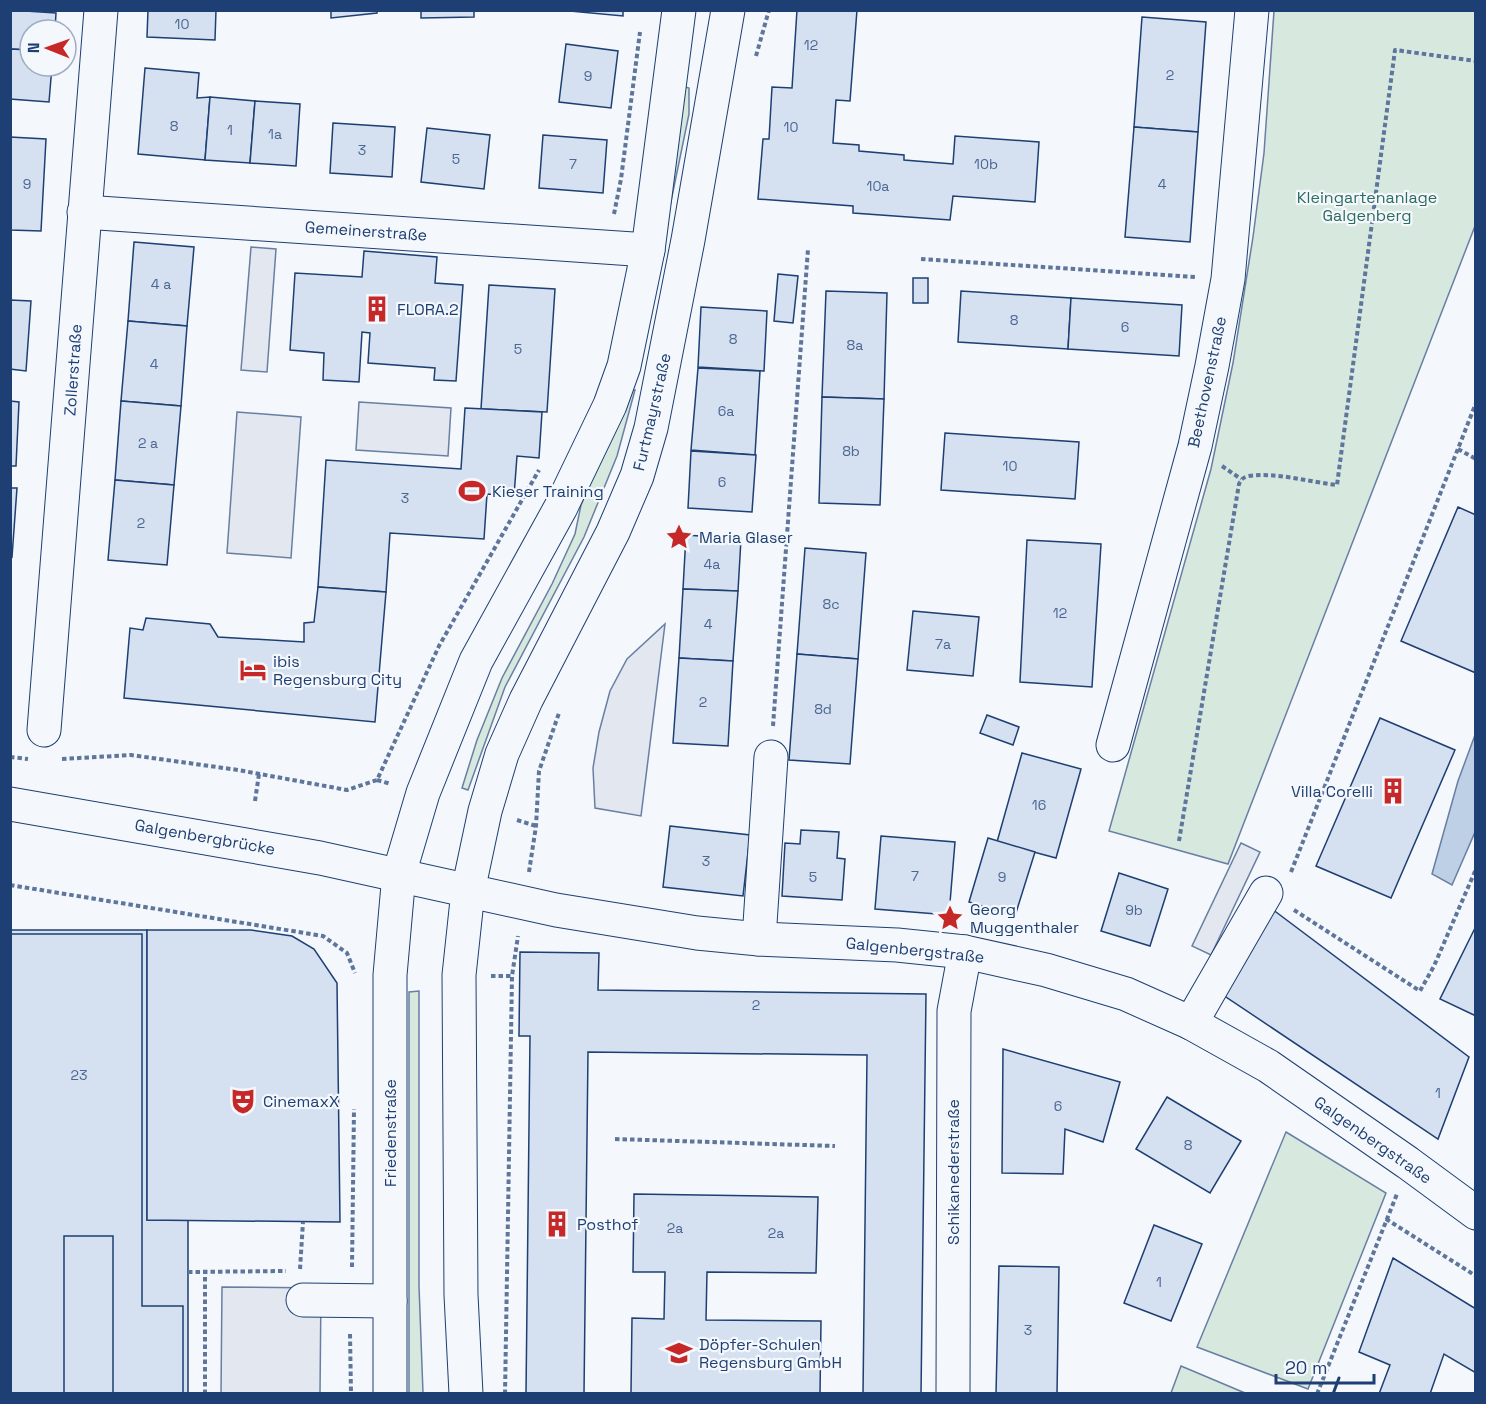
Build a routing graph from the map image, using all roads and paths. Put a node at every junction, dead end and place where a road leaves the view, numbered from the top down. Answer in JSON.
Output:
{"nodes":[{"id":1,"x":101,"y":10,"type":"edge"},
{"id":2,"x":679,"y":10,"type":"edge"},
{"id":3,"x":728,"y":10,"type":"edge"},
{"id":4,"x":1252,"y":10,"type":"edge"},
{"id":5,"x":642,"y":26,"type":"dead end"},
{"id":6,"x":1476,"y":61,"type":"edge"},
{"id":7,"x":84,"y":212,"type":"junction"},
{"id":8,"x":611,"y":247,"type":"junction"},
{"id":9,"x":808,"y":249,"type":"dead end"},
{"id":10,"x":648,"y":250,"type":"junction"},
{"id":11,"x":921,"y":259,"type":"dead end"},
{"id":12,"x":1228,"y":279,"type":"junction"},
{"id":13,"x":1476,"y":404,"type":"edge"},
{"id":14,"x":1458,"y":448,"type":"junction"},
{"id":15,"x":1476,"y":459,"type":"edge"},
{"id":16,"x":542,"y":465,"type":"dead end"},
{"id":17,"x":1113,"y":744,"type":"dead end"},
{"id":18,"x":39,"y":745,"type":"joint"},
{"id":19,"x":10,"y":757,"type":"edge"},
{"id":20,"x":771,"y":757,"type":"joint"},
{"id":21,"x":56,"y":760,"type":"dead end"},
{"id":22,"x":259,"y":774,"type":"junction"},
{"id":23,"x":255,"y":801,"type":"dead end"},
{"id":24,"x":10,"y":804,"type":"edge"},
{"id":25,"x":1179,"y":842,"type":"dead end"},
{"id":26,"x":1476,"y":869,"type":"edge"},
{"id":27,"x":399,"y":874,"type":"junction"},
{"id":28,"x":10,"y":885,"type":"edge"},
{"id":29,"x":468,"y":891,"type":"junction"},
{"id":30,"x":1281,"y":893,"type":"junction"},
{"id":31,"x":759,"y":939,"type":"junction"},
{"id":32,"x":517,"y":945,"type":"dead end"},
{"id":33,"x":965,"y":952,"type":"junction"},
{"id":34,"x":355,"y":983,"type":"dead end"},
{"id":35,"x":1191,"y":1023,"type":"junction"},
{"id":36,"x":354,"y":1103,"type":"dead end"},
{"id":37,"x":615,"y":1139,"type":"dead end"},
{"id":38,"x":835,"y":1146,"type":"dead end"},
{"id":39,"x":1408,"y":1163,"type":"junction"},
{"id":40,"x":1472,"y":1202,"type":"edge"},
{"id":41,"x":1386,"y":1219,"type":"junction"},
{"id":42,"x":303,"y":1222,"type":"dead end"},
{"id":43,"x":205,"y":1271,"type":"junction"},
{"id":44,"x":188,"y":1272,"type":"dead end"},
{"id":45,"x":1476,"y":1276,"type":"edge"},
{"id":46,"x":305,"y":1280,"type":"junction"},
{"id":47,"x":346,"y":1285,"type":"junction"},
{"id":48,"x":390,"y":1301,"type":"junction"},
{"id":49,"x":205,"y":1394,"type":"edge"},
{"id":50,"x":351,"y":1394,"type":"edge"},
{"id":51,"x":390,"y":1394,"type":"edge"},
{"id":52,"x":466,"y":1394,"type":"edge"},
{"id":53,"x":504,"y":1394,"type":"edge"},
{"id":54,"x":953,"y":1394,"type":"edge"},
{"id":55,"x":1317,"y":1394,"type":"edge"}],
"edges":[{"from":1,"to":7,"type":"street","name":"Zollerstraße"},
{"from":2,"to":10,"type":"street"},
{"from":3,"to":29,"type":"street","name":"Furtmayrstraße"},
{"from":4,"to":12,"type":"street","name":"Beethovenstraße"},
{"from":5,"to":8,"type":"path"},
{"from":6,"to":25,"type":"path"},
{"from":7,"to":8,"type":"street","name":"Gemeinerstraße"},
{"from":7,"to":18,"type":"street","name":"Zollerstraße"},
{"from":8,"to":10,"type":"street","name":"Gemeinerstraße"},
{"from":9,"to":20,"type":"path"},
{"from":10,"to":27,"type":"street"},
{"from":11,"to":12,"type":"path"},
{"from":12,"to":17,"type":"street","name":"Beethovenstraße"},
{"from":13,"to":14,"type":"path"},
{"from":14,"to":15,"type":"path"},
{"from":14,"to":30,"type":"path"},
{"from":16,"to":22,"type":"path"},
{"from":18,"to":19,"type":"path"},
{"from":20,"to":31,"type":"street"},
{"from":21,"to":22,"type":"path"},
{"from":22,"to":23,"type":"path"},
{"from":24,"to":27,"type":"street","name":"Galgenbergbrücke"},
{"from":26,"to":30,"type":"path"},
{"from":27,"to":29,"type":"street","name":"Galgenbergstraße"},
{"from":27,"to":48,"type":"street","name":"Friedenstraße"},
{"from":28,"to":34,"type":"path"},
{"from":29,"to":31,"type":"street","name":"Galgenbergstraße"},
{"from":29,"to":52,"type":"street"},
{"from":30,"to":35,"type":"street"},
{"from":31,"to":33,"type":"street","name":"Galgenbergstraße"},
{"from":32,"to":53,"type":"path"},
{"from":33,"to":35,"type":"street","name":"Galgenbergstraße"},
{"from":33,"to":54,"type":"street","name":"Schikanederstraße"},
{"from":35,"to":39,"type":"street","name":"Galgenbergstraße"},
{"from":36,"to":47,"type":"path"},
{"from":37,"to":38,"type":"path"},
{"from":39,"to":40,"type":"street","name":"Galgenbergstraße"},
{"from":39,"to":41,"type":"path"},
{"from":41,"to":45,"type":"path"},
{"from":41,"to":55,"type":"path"},
{"from":42,"to":46,"type":"path"},
{"from":43,"to":44,"type":"path"},
{"from":43,"to":46,"type":"path"},
{"from":43,"to":49,"type":"path"},
{"from":46,"to":47,"type":"street"},
{"from":47,"to":48,"type":"street"},
{"from":47,"to":50,"type":"path"},
{"from":48,"to":51,"type":"street","name":"Friedenstraße"}]}
